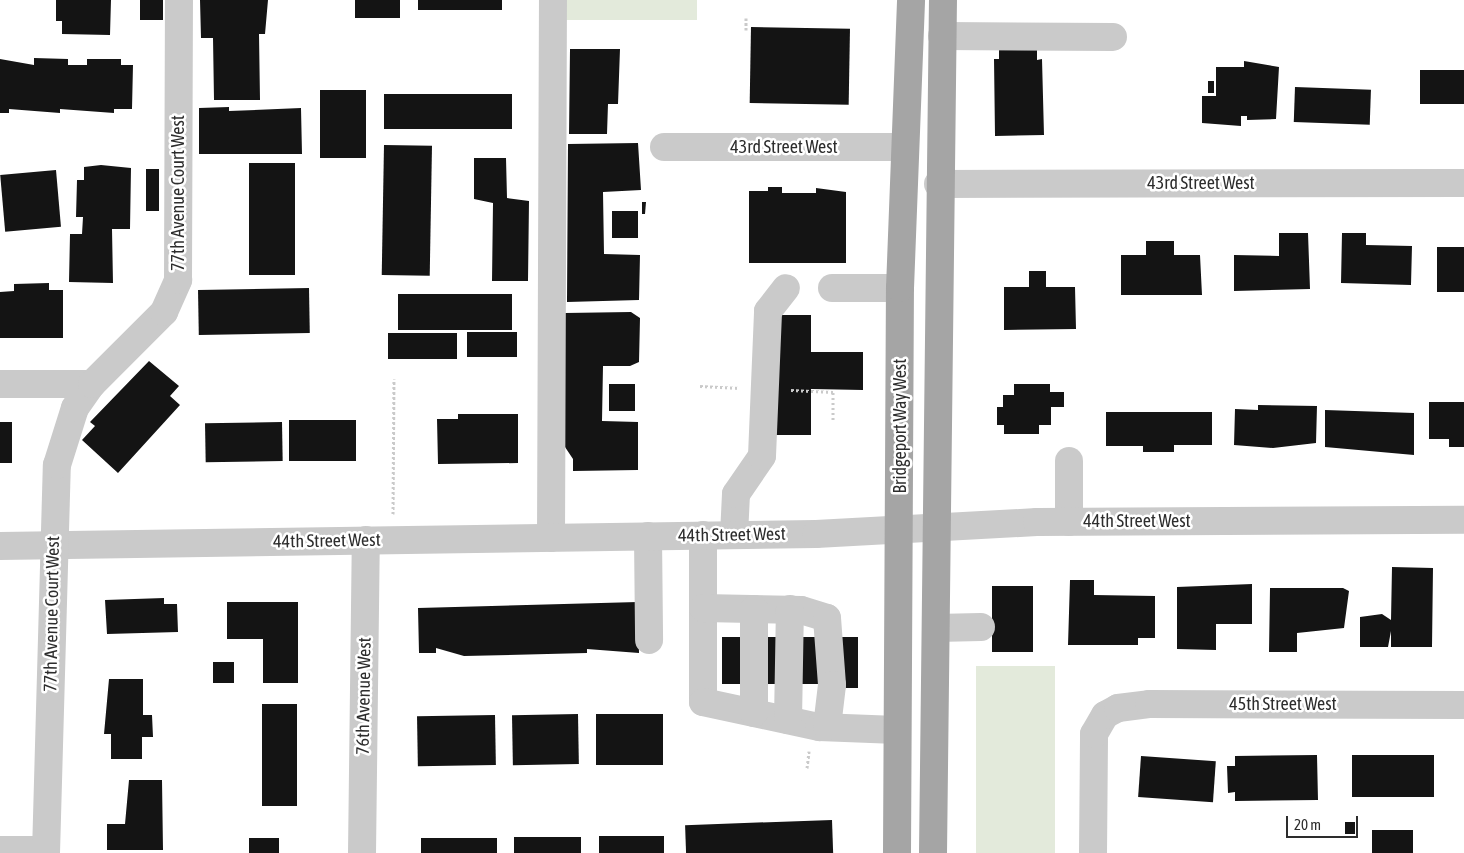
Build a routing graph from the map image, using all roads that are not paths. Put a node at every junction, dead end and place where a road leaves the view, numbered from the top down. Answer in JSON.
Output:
{"nodes":[{"id":1,"x":179,"y":0,"type":"edge"},
{"id":2,"x":553,"y":0,"type":"edge"},
{"id":3,"x":911,"y":0,"type":"edge"},
{"id":4,"x":943,"y":0,"type":"edge"},
{"id":5,"x":942,"y":36,"type":"junction"},
{"id":6,"x":1113,"y":37,"type":"dead end"},
{"id":7,"x":664,"y":147,"type":"dead end"},
{"id":8,"x":904,"y":147,"type":"junction"},
{"id":9,"x":1464,"y":182,"type":"edge"},
{"id":10,"x":938,"y":184,"type":"junction"},
{"id":11,"x":786,"y":288,"type":"dead end"},
{"id":12,"x":832,"y":288,"type":"dead end"},
{"id":13,"x":900,"y":288,"type":"junction"},
{"id":14,"x":0,"y":384,"type":"edge"},
{"id":15,"x":92,"y":384,"type":"junction"},
{"id":16,"x":1069,"y":461,"type":"dead end"},
{"id":17,"x":1464,"y":520,"type":"edge"},
{"id":18,"x":1070,"y":522,"type":"junction"},
{"id":19,"x":937,"y":527,"type":"junction"},
{"id":20,"x":900,"y":530,"type":"junction"},
{"id":21,"x":734,"y":535,"type":"junction"},
{"id":22,"x":648,"y":536,"type":"junction"},
{"id":23,"x":703,"y":536,"type":"junction"},
{"id":24,"x":551,"y":538,"type":"junction"},
{"id":25,"x":366,"y":540,"type":"junction"},
{"id":26,"x":53,"y":545,"type":"junction"},
{"id":27,"x":0,"y":546,"type":"edge"},
{"id":28,"x":703,"y":608,"type":"junction"},
{"id":29,"x":754,"y":609,"type":"junction"},
{"id":30,"x":790,"y":609,"type":"junction"},
{"id":31,"x":981,"y":627,"type":"dead end"},
{"id":32,"x":936,"y":628,"type":"junction"},
{"id":33,"x":649,"y":640,"type":"dead end"},
{"id":34,"x":1464,"y":705,"type":"edge"},
{"id":35,"x":754,"y":713,"type":"junction"},
{"id":36,"x":788,"y":720,"type":"junction"},
{"id":37,"x":827,"y":728,"type":"junction"},
{"id":38,"x":898,"y":730,"type":"junction"},
{"id":39,"x":0,"y":850,"type":"edge"},
{"id":40,"x":46,"y":851,"type":"edge"},
{"id":41,"x":362,"y":853,"type":"edge"},
{"id":42,"x":897,"y":853,"type":"edge"},
{"id":43,"x":933,"y":853,"type":"edge"},
{"id":44,"x":1093,"y":853,"type":"edge"}],
"edges":[{"from":1,"to":15,"type":"street","name":"77th Avenue Court West"},
{"from":2,"to":24,"type":"street"},
{"from":3,"to":8,"type":"main road","name":"Bridgeport Way West"},
{"from":4,"to":5,"type":"main road"},
{"from":5,"to":6,"type":"street"},
{"from":5,"to":10,"type":"main road"},
{"from":7,"to":8,"type":"street","name":"43rd Street West"},
{"from":8,"to":13,"type":"main road","name":"Bridgeport Way West"},
{"from":9,"to":10,"type":"street","name":"43rd Street West"},
{"from":10,"to":19,"type":"main road"},
{"from":11,"to":21,"type":"street"},
{"from":12,"to":13,"type":"street"},
{"from":13,"to":20,"type":"main road","name":"Bridgeport Way West"},
{"from":14,"to":15,"type":"street"},
{"from":15,"to":26,"type":"street","name":"77th Avenue Court West"},
{"from":16,"to":18,"type":"street"},
{"from":17,"to":18,"type":"street","name":"44th Street West"},
{"from":18,"to":19,"type":"street","name":"44th Street West"},
{"from":19,"to":20,"type":"street","name":"44th Street West"},
{"from":19,"to":32,"type":"main road"},
{"from":20,"to":21,"type":"street","name":"44th Street West"},
{"from":20,"to":38,"type":"main road","name":"Bridgeport Way West"},
{"from":21,"to":23,"type":"street","name":"44th Street West"},
{"from":22,"to":23,"type":"street","name":"44th Street West"},
{"from":22,"to":24,"type":"street","name":"44th Street West"},
{"from":22,"to":33,"type":"street"},
{"from":23,"to":28,"type":"street"},
{"from":24,"to":25,"type":"street","name":"44th Street West"},
{"from":25,"to":26,"type":"street","name":"44th Street West"},
{"from":25,"to":41,"type":"street","name":"76th Avenue West"},
{"from":26,"to":27,"type":"street","name":"44th Street West"},
{"from":26,"to":40,"type":"street","name":"77th Avenue Court West"},
{"from":28,"to":29,"type":"street"},
{"from":28,"to":35,"type":"street"},
{"from":29,"to":30,"type":"street"},
{"from":29,"to":35,"type":"street"},
{"from":30,"to":36,"type":"street"},
{"from":30,"to":37,"type":"street"},
{"from":31,"to":32,"type":"street"},
{"from":32,"to":43,"type":"main road"},
{"from":34,"to":44,"type":"street","name":"45th Street West"},
{"from":35,"to":36,"type":"street"},
{"from":36,"to":37,"type":"street"},
{"from":37,"to":38,"type":"street"},
{"from":38,"to":42,"type":"main road","name":"Bridgeport Way West"},
{"from":39,"to":40,"type":"street"}]}
